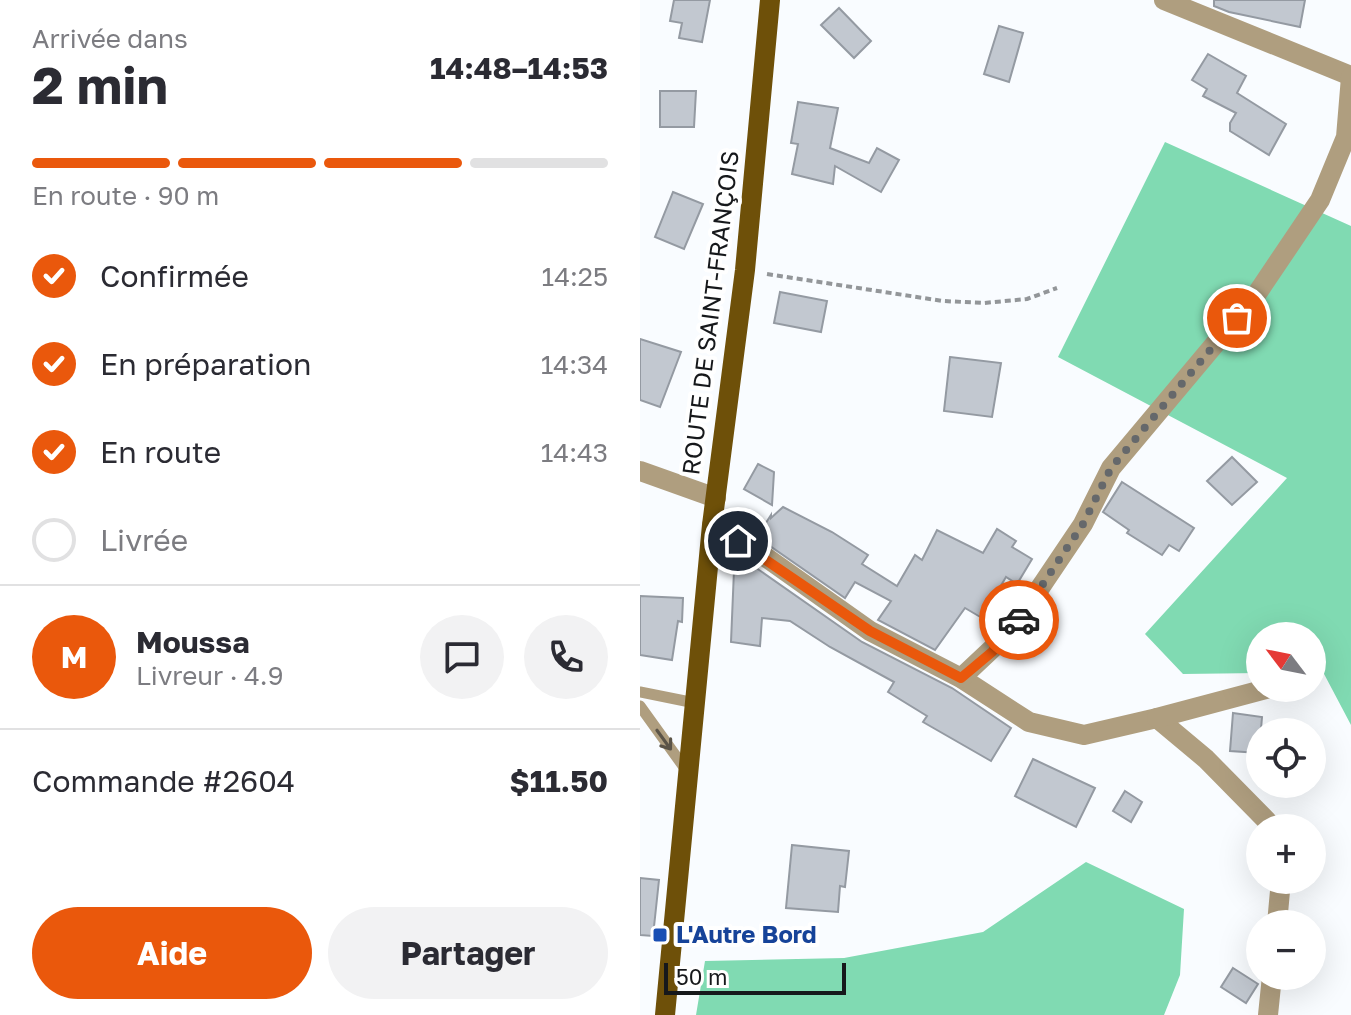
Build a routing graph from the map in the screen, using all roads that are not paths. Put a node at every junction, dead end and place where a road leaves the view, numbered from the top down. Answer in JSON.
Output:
{"nodes":[{"id":1,"x":770,"y":0,"type":"edge"},
{"id":2,"x":1164,"y":0,"type":"edge"},
{"id":3,"x":1351,"y":77,"type":"edge"},
{"id":4,"x":640,"y":471,"type":"edge"},
{"id":5,"x":716,"y":498,"type":"junction"},
{"id":6,"x":712,"y":525,"type":"junction"},
{"id":7,"x":961,"y":678,"type":"junction"},
{"id":8,"x":640,"y":692,"type":"edge"},
{"id":9,"x":1246,"y":694,"type":"edge"},
{"id":10,"x":695,"y":703,"type":"junction"},
{"id":11,"x":640,"y":706,"type":"edge"},
{"id":12,"x":1157,"y":718,"type":"junction"},
{"id":13,"x":689,"y":774,"type":"junction"},
{"id":14,"x":1260,"y":814,"type":"edge"},
{"id":15,"x":1271,"y":990,"type":"edge"},
{"id":16,"x":665,"y":1015,"type":"edge"},
{"id":17,"x":1268,"y":1015,"type":"edge"}],
"edges":[{"from":1,"to":5,"type":"main road","name":"ROUTE DE SAINT-FRANÇOIS"},
{"from":2,"to":3,"type":"street"},
{"from":3,"to":7,"type":"street"},
{"from":4,"to":5,"type":"street"},
{"from":5,"to":6,"type":"main road","name":"ROUTE DE SAINT-FRANÇOIS"},
{"from":6,"to":7,"type":"street"},
{"from":6,"to":10,"type":"main road","name":"ROUTE DE SAINT-FRANÇOIS"},
{"from":7,"to":12,"type":"street"},
{"from":8,"to":10,"type":"lane"},
{"from":9,"to":12,"type":"street"},
{"from":10,"to":13,"type":"main road","name":"ROUTE DE SAINT-FRANÇOIS"},
{"from":11,"to":13,"type":"lane","one_way":true},
{"from":12,"to":14,"type":"street"},
{"from":13,"to":16,"type":"main road","name":"ROUTE DE SAINT-FRANÇOIS"},
{"from":15,"to":17,"type":"street"}]}
